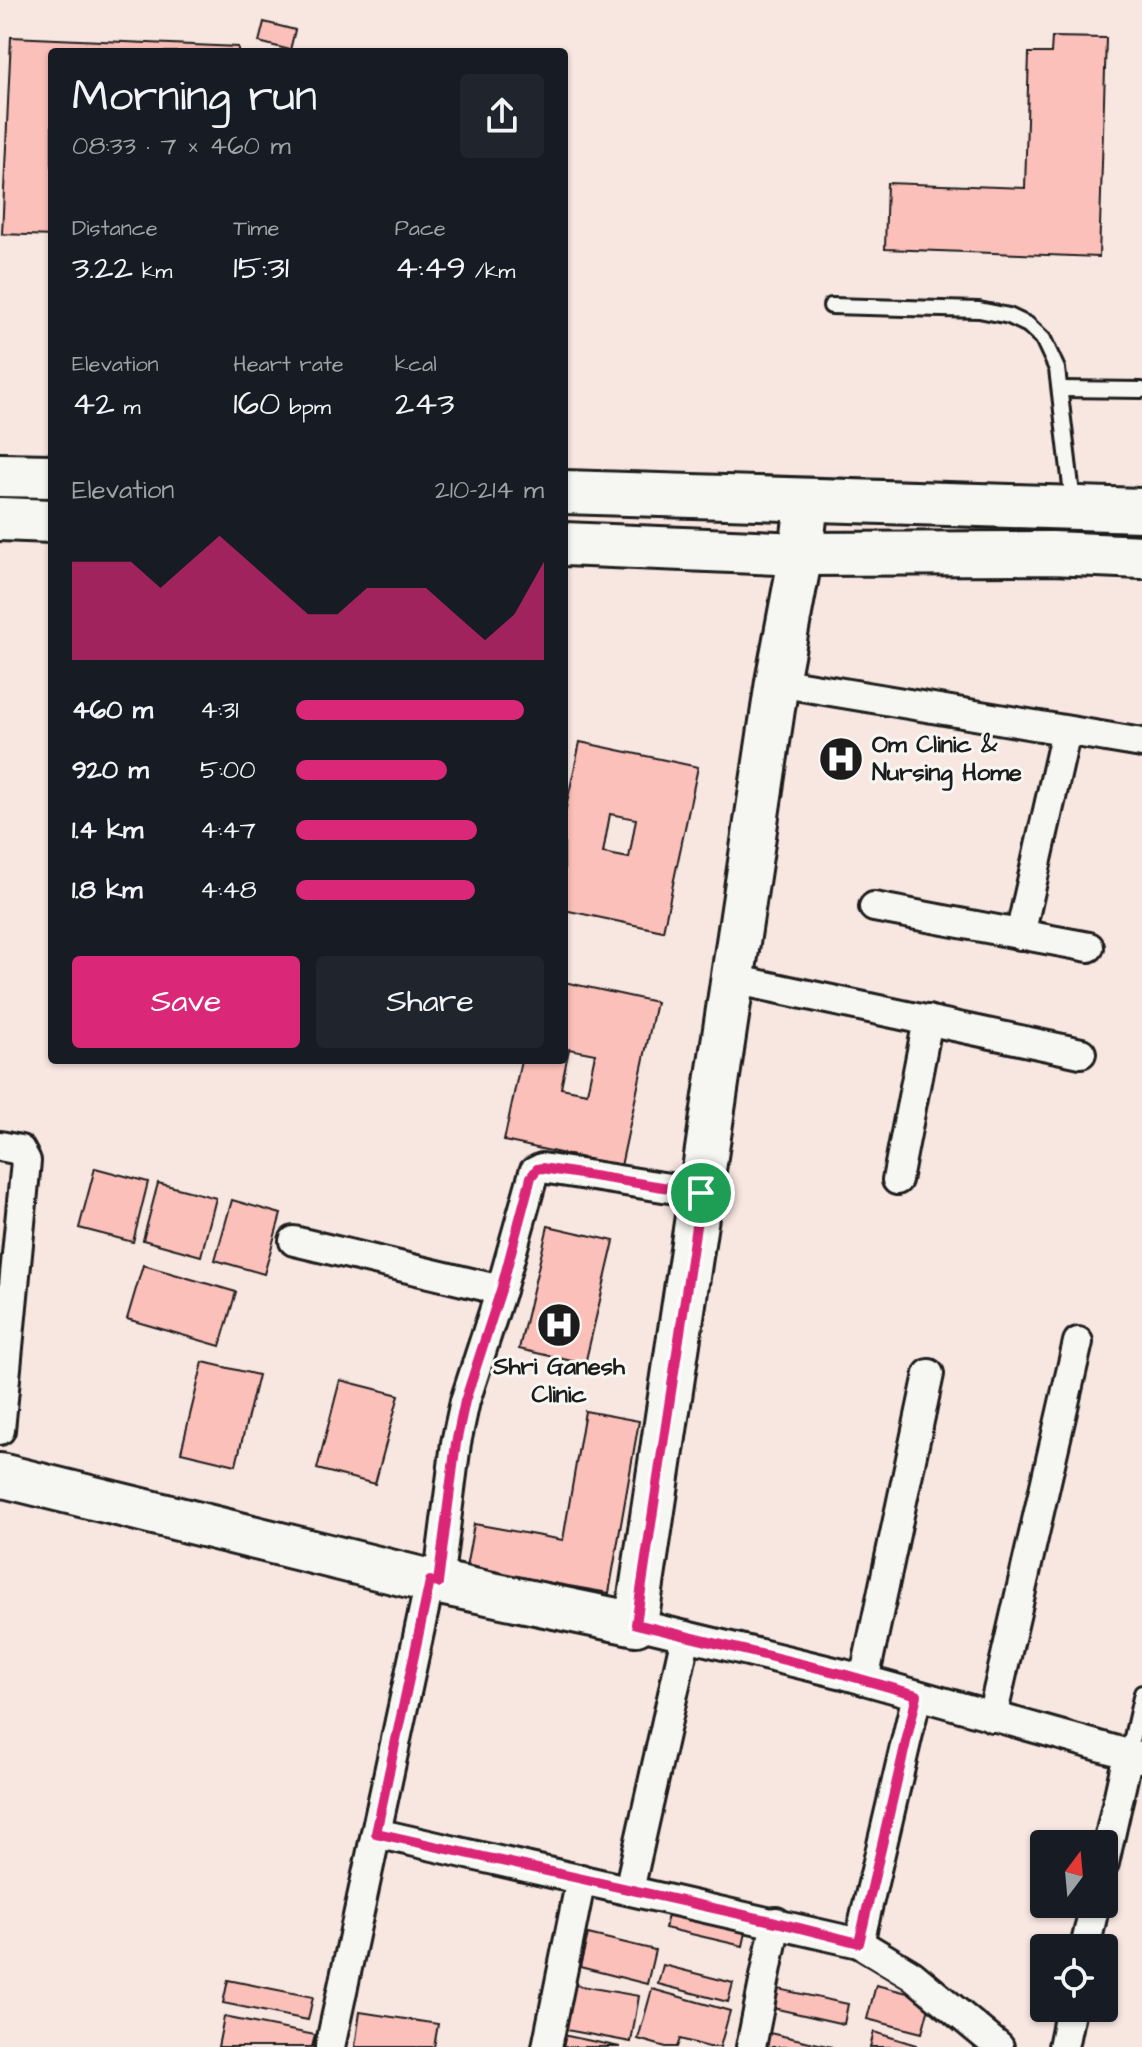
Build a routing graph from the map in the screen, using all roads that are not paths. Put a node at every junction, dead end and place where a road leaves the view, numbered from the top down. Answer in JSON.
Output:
{"nodes":[{"id":1,"x":831,"y":306,"type":"dead end"},
{"id":2,"x":1060,"y":389,"type":"junction"},
{"id":3,"x":1142,"y":390,"type":"edge"},
{"id":4,"x":0,"y":475,"type":"edge"},
{"id":5,"x":48,"y":476,"type":"edge"},
{"id":6,"x":568,"y":492,"type":"edge"},
{"id":7,"x":807,"y":500,"type":"junction"},
{"id":8,"x":1074,"y":508,"type":"junction"},
{"id":9,"x":1142,"y":510,"type":"edge"},
{"id":10,"x":0,"y":519,"type":"edge"},
{"id":11,"x":48,"y":521,"type":"edge"},
{"id":12,"x":568,"y":544,"type":"edge"},
{"id":13,"x":801,"y":554,"type":"junction"},
{"id":14,"x":1142,"y":557,"type":"edge"},
{"id":15,"x":777,"y":682,"type":"junction"},
{"id":16,"x":1066,"y":731,"type":"junction"},
{"id":17,"x":1142,"y":743,"type":"edge"},
{"id":18,"x":874,"y":907,"type":"dead end"},
{"id":19,"x":1020,"y":935,"type":"junction"},
{"id":20,"x":1089,"y":947,"type":"dead end"},
{"id":21,"x":733,"y":979,"type":"junction"},
{"id":22,"x":928,"y":1020,"type":"junction"},
{"id":23,"x":1081,"y":1053,"type":"dead end"},
{"id":24,"x":0,"y":1146,"type":"edge"},
{"id":25,"x":897,"y":1180,"type":"dead end"},
{"id":26,"x":701,"y":1193,"type":"junction"},
{"id":27,"x":294,"y":1241,"type":"dead end"},
{"id":28,"x":501,"y":1290,"type":"junction"},
{"id":29,"x":5,"y":1318,"type":"edge"},
{"id":30,"x":1078,"y":1342,"type":"dead end"},
{"id":31,"x":929,"y":1374,"type":"dead end"},
{"id":32,"x":0,"y":1430,"type":"edge"},
{"id":33,"x":0,"y":1475,"type":"edge"},
{"id":34,"x":434,"y":1582,"type":"junction"},
{"id":35,"x":636,"y":1624,"type":"junction"},
{"id":36,"x":686,"y":1636,"type":"junction"},
{"id":37,"x":864,"y":1680,"type":"junction"},
{"id":38,"x":1142,"y":1693,"type":"edge"},
{"id":39,"x":917,"y":1695,"type":"junction"},
{"id":40,"x":992,"y":1717,"type":"junction"},
{"id":41,"x":1135,"y":1757,"type":"edge"},
{"id":42,"x":1114,"y":1830,"type":"edge"},
{"id":43,"x":376,"y":1833,"type":"junction"},
{"id":44,"x":581,"y":1879,"type":"junction"},
{"id":45,"x":629,"y":1890,"type":"junction"},
{"id":46,"x":776,"y":1922,"type":"junction"},
{"id":47,"x":859,"y":1943,"type":"junction"},
{"id":48,"x":1068,"y":2022,"type":"edge"},
{"id":49,"x":330,"y":2047,"type":"edge"},
{"id":50,"x":547,"y":2047,"type":"edge"},
{"id":51,"x":751,"y":2047,"type":"edge"},
{"id":52,"x":999,"y":2047,"type":"edge"},
{"id":53,"x":1063,"y":2047,"type":"edge"}],
"edges":[{"from":1,"to":2,"type":"lane"},
{"from":2,"to":3,"type":"lane"},
{"from":2,"to":8,"type":"lane"},
{"from":4,"to":5,"type":"street"},
{"from":6,"to":7,"type":"street"},
{"from":7,"to":8,"type":"street"},
{"from":7,"to":13,"type":"street"},
{"from":8,"to":9,"type":"street"},
{"from":10,"to":11,"type":"street"},
{"from":12,"to":13,"type":"street"},
{"from":13,"to":14,"type":"street"},
{"from":13,"to":15,"type":"street"},
{"from":15,"to":16,"type":"street"},
{"from":15,"to":21,"type":"street"},
{"from":16,"to":17,"type":"street"},
{"from":16,"to":19,"type":"street"},
{"from":18,"to":19,"type":"street"},
{"from":19,"to":20,"type":"street"},
{"from":21,"to":22,"type":"street"},
{"from":21,"to":26,"type":"street"},
{"from":22,"to":23,"type":"street"},
{"from":22,"to":25,"type":"street"},
{"from":24,"to":29,"type":"street"},
{"from":26,"to":28,"type":"street"},
{"from":26,"to":35,"type":"street"},
{"from":27,"to":28,"type":"street"},
{"from":28,"to":34,"type":"street"},
{"from":29,"to":32,"type":"street"},
{"from":30,"to":40,"type":"street"},
{"from":31,"to":37,"type":"street"},
{"from":33,"to":34,"type":"street"},
{"from":34,"to":35,"type":"street"},
{"from":34,"to":43,"type":"street"},
{"from":35,"to":36,"type":"street"},
{"from":36,"to":37,"type":"street"},
{"from":36,"to":45,"type":"street"},
{"from":37,"to":39,"type":"street"},
{"from":38,"to":41,"type":"lane"},
{"from":39,"to":40,"type":"street"},
{"from":39,"to":47,"type":"street"},
{"from":40,"to":41,"type":"street"},
{"from":41,"to":42,"type":"street"},
{"from":43,"to":44,"type":"street"},
{"from":43,"to":49,"type":"street"},
{"from":44,"to":45,"type":"street"},
{"from":44,"to":50,"type":"street"},
{"from":45,"to":46,"type":"street"},
{"from":46,"to":47,"type":"street"},
{"from":46,"to":51,"type":"street"},
{"from":47,"to":52,"type":"street"},
{"from":48,"to":53,"type":"street"}]}
